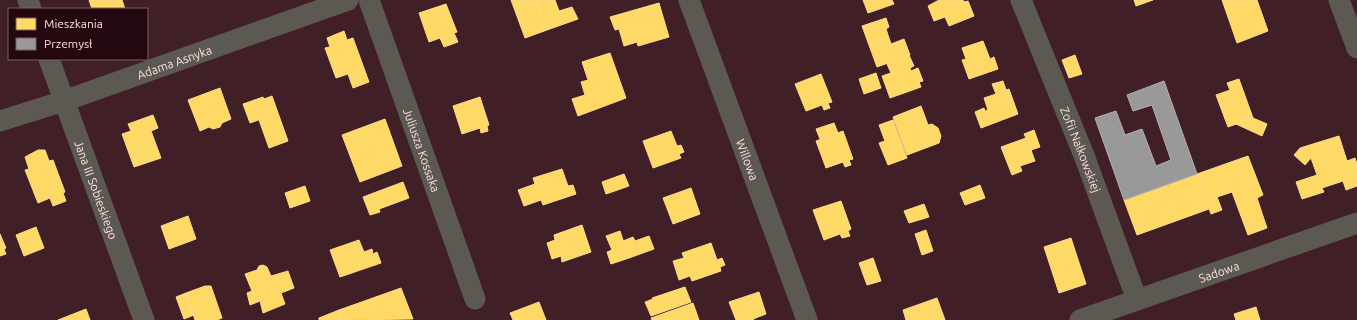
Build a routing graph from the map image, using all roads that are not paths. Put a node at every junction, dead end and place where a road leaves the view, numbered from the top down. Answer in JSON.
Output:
{"nodes":[{"id":1,"x":348,"y":0,"type":"edge"},
{"id":2,"x":369,"y":0,"type":"edge"},
{"id":3,"x":689,"y":0,"type":"edge"},
{"id":4,"x":1021,"y":0,"type":"edge"},
{"id":5,"x":1339,"y":0,"type":"edge"},
{"id":6,"x":1357,"y":48,"type":"edge"},
{"id":7,"x":49,"y":60,"type":"edge"},
{"id":8,"x":64,"y":101,"type":"junction"},
{"id":9,"x":0,"y":121,"type":"edge"},
{"id":10,"x":1357,"y":223,"type":"edge"},
{"id":11,"x":475,"y":299,"type":"dead end"},
{"id":12,"x":1138,"y":300,"type":"junction"},
{"id":13,"x":144,"y":320,"type":"edge"},
{"id":14,"x":806,"y":320,"type":"edge"},
{"id":15,"x":1080,"y":320,"type":"edge"}],
"edges":[{"from":1,"to":8,"type":"street","name":"Adama Asnyka"},
{"from":2,"to":11,"type":"street","name":"Juliusza Kossaka"},
{"from":3,"to":14,"type":"street","name":"Willowa"},
{"from":4,"to":12,"type":"street","name":"Zofii Nałkowskiej"},
{"from":5,"to":6,"type":"street"},
{"from":7,"to":8,"type":"street","name":"Jana III Sobieskiego"},
{"from":8,"to":9,"type":"street","name":"Adama Asnyka"},
{"from":8,"to":13,"type":"street","name":"Jana III Sobieskiego"},
{"from":10,"to":12,"type":"street","name":"Sadowa"},
{"from":12,"to":15,"type":"street","name":"Sadowa"}]}
